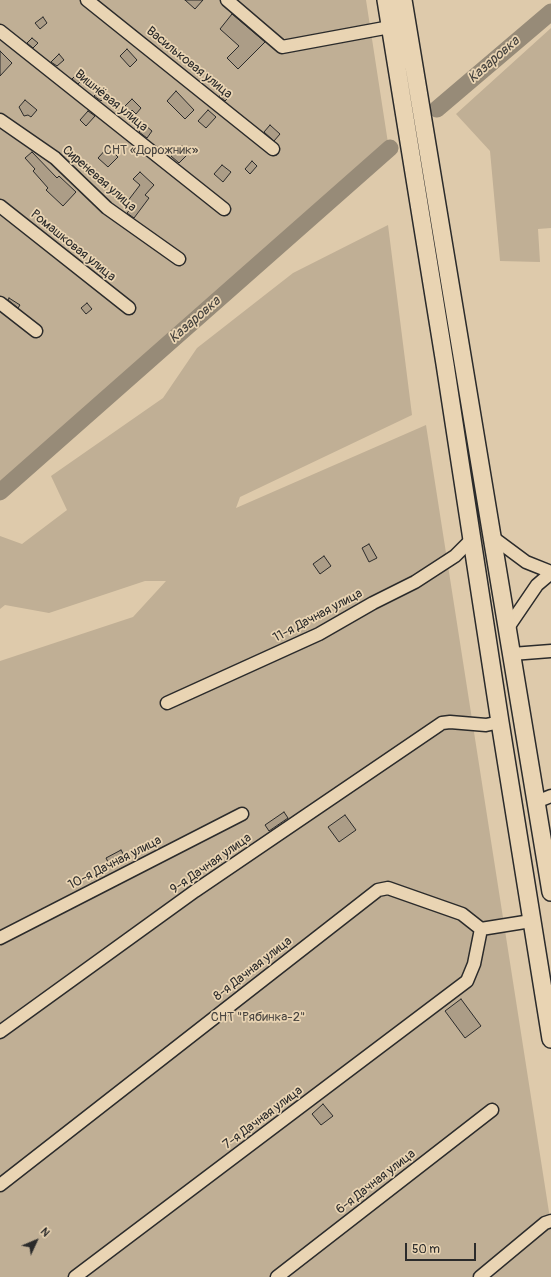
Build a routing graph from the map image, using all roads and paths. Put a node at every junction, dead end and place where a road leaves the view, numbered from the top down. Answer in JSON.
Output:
{"nodes":[{"id":1,"x":87,"y":0,"type":"edge"},
{"id":2,"x":227,"y":0,"type":"edge"},
{"id":3,"x":386,"y":0,"type":"edge"},
{"id":4,"x":403,"y":0,"type":"edge"},
{"id":5,"x":390,"y":27,"type":"junction"},
{"id":6,"x":0,"y":31,"type":"edge"},
{"id":7,"x":0,"y":120,"type":"edge"},
{"id":8,"x":273,"y":149,"type":"dead end"},
{"id":9,"x":0,"y":206,"type":"edge"},
{"id":10,"x":224,"y":209,"type":"dead end"},
{"id":11,"x":179,"y":259,"type":"dead end"},
{"id":12,"x":0,"y":303,"type":"edge"},
{"id":13,"x":129,"y":308,"type":"dead end"},
{"id":14,"x":36,"y":331,"type":"dead end"},
{"id":15,"x":491,"y":536,"type":"junction"},
{"id":16,"x":473,"y":538,"type":"junction"},
{"id":17,"x":551,"y":572,"type":"edge"},
{"id":18,"x":507,"y":629,"type":"junction"},
{"id":19,"x":551,"y":651,"type":"edge"},
{"id":20,"x":512,"y":654,"type":"junction"},
{"id":21,"x":167,"y":703,"type":"dead end"},
{"id":22,"x":500,"y":722,"type":"junction"},
{"id":23,"x":544,"y":799,"type":"edge"},
{"id":24,"x":242,"y":814,"type":"dead end"},
{"id":25,"x":551,"y":892,"type":"edge"},
{"id":26,"x":551,"y":896,"type":"edge"},
{"id":27,"x":528,"y":900,"type":"junction"},
{"id":28,"x":531,"y":921,"type":"junction"},
{"id":29,"x":481,"y":929,"type":"junction"},
{"id":30,"x":0,"y":938,"type":"edge"},
{"id":31,"x":0,"y":1032,"type":"edge"},
{"id":32,"x":551,"y":1039,"type":"edge"},
{"id":33,"x":492,"y":1110,"type":"dead end"},
{"id":34,"x":0,"y":1185,"type":"edge"},
{"id":35,"x":548,"y":1222,"type":"edge"},
{"id":36,"x":75,"y":1277,"type":"edge"},
{"id":37,"x":277,"y":1277,"type":"edge"},
{"id":38,"x":480,"y":1277,"type":"edge"}],
"edges":[{"from":1,"to":8,"type":"street","name":"Васильковая улица"},
{"from":2,"to":5,"type":"street"},
{"from":3,"to":5,"type":"highway"},
{"from":4,"to":15,"type":"highway"},
{"from":5,"to":16,"type":"highway"},
{"from":6,"to":10,"type":"street","name":"Вишнёвая улица"},
{"from":7,"to":11,"type":"street","name":"Сиреневая улица"},
{"from":9,"to":13,"type":"street","name":"Ромашковая улица"},
{"from":12,"to":14,"type":"street"},
{"from":15,"to":17,"type":"street"},
{"from":15,"to":18,"type":"highway"},
{"from":16,"to":21,"type":"street","name":"11-я Дачная улица"},
{"from":16,"to":22,"type":"highway"},
{"from":17,"to":18,"type":"street"},
{"from":18,"to":20,"type":"highway"},
{"from":19,"to":20,"type":"street"},
{"from":20,"to":23,"type":"highway"},
{"from":22,"to":27,"type":"highway"},
{"from":22,"to":31,"type":"street","name":"9-я Дачная улица"},
{"from":23,"to":25,"type":"highway"},
{"from":24,"to":30,"type":"street","name":"10-я Дачная улица"},
{"from":26,"to":27,"type":"highway"},
{"from":27,"to":28,"type":"highway"},
{"from":28,"to":29,"type":"street"},
{"from":28,"to":32,"type":"highway"},
{"from":29,"to":34,"type":"street","name":"8-я Дачная улица"},
{"from":29,"to":36,"type":"street","name":"7-я Дачная улица"},
{"from":33,"to":37,"type":"street","name":"6-я Дачная улица"},
{"from":35,"to":38,"type":"street"}]}
